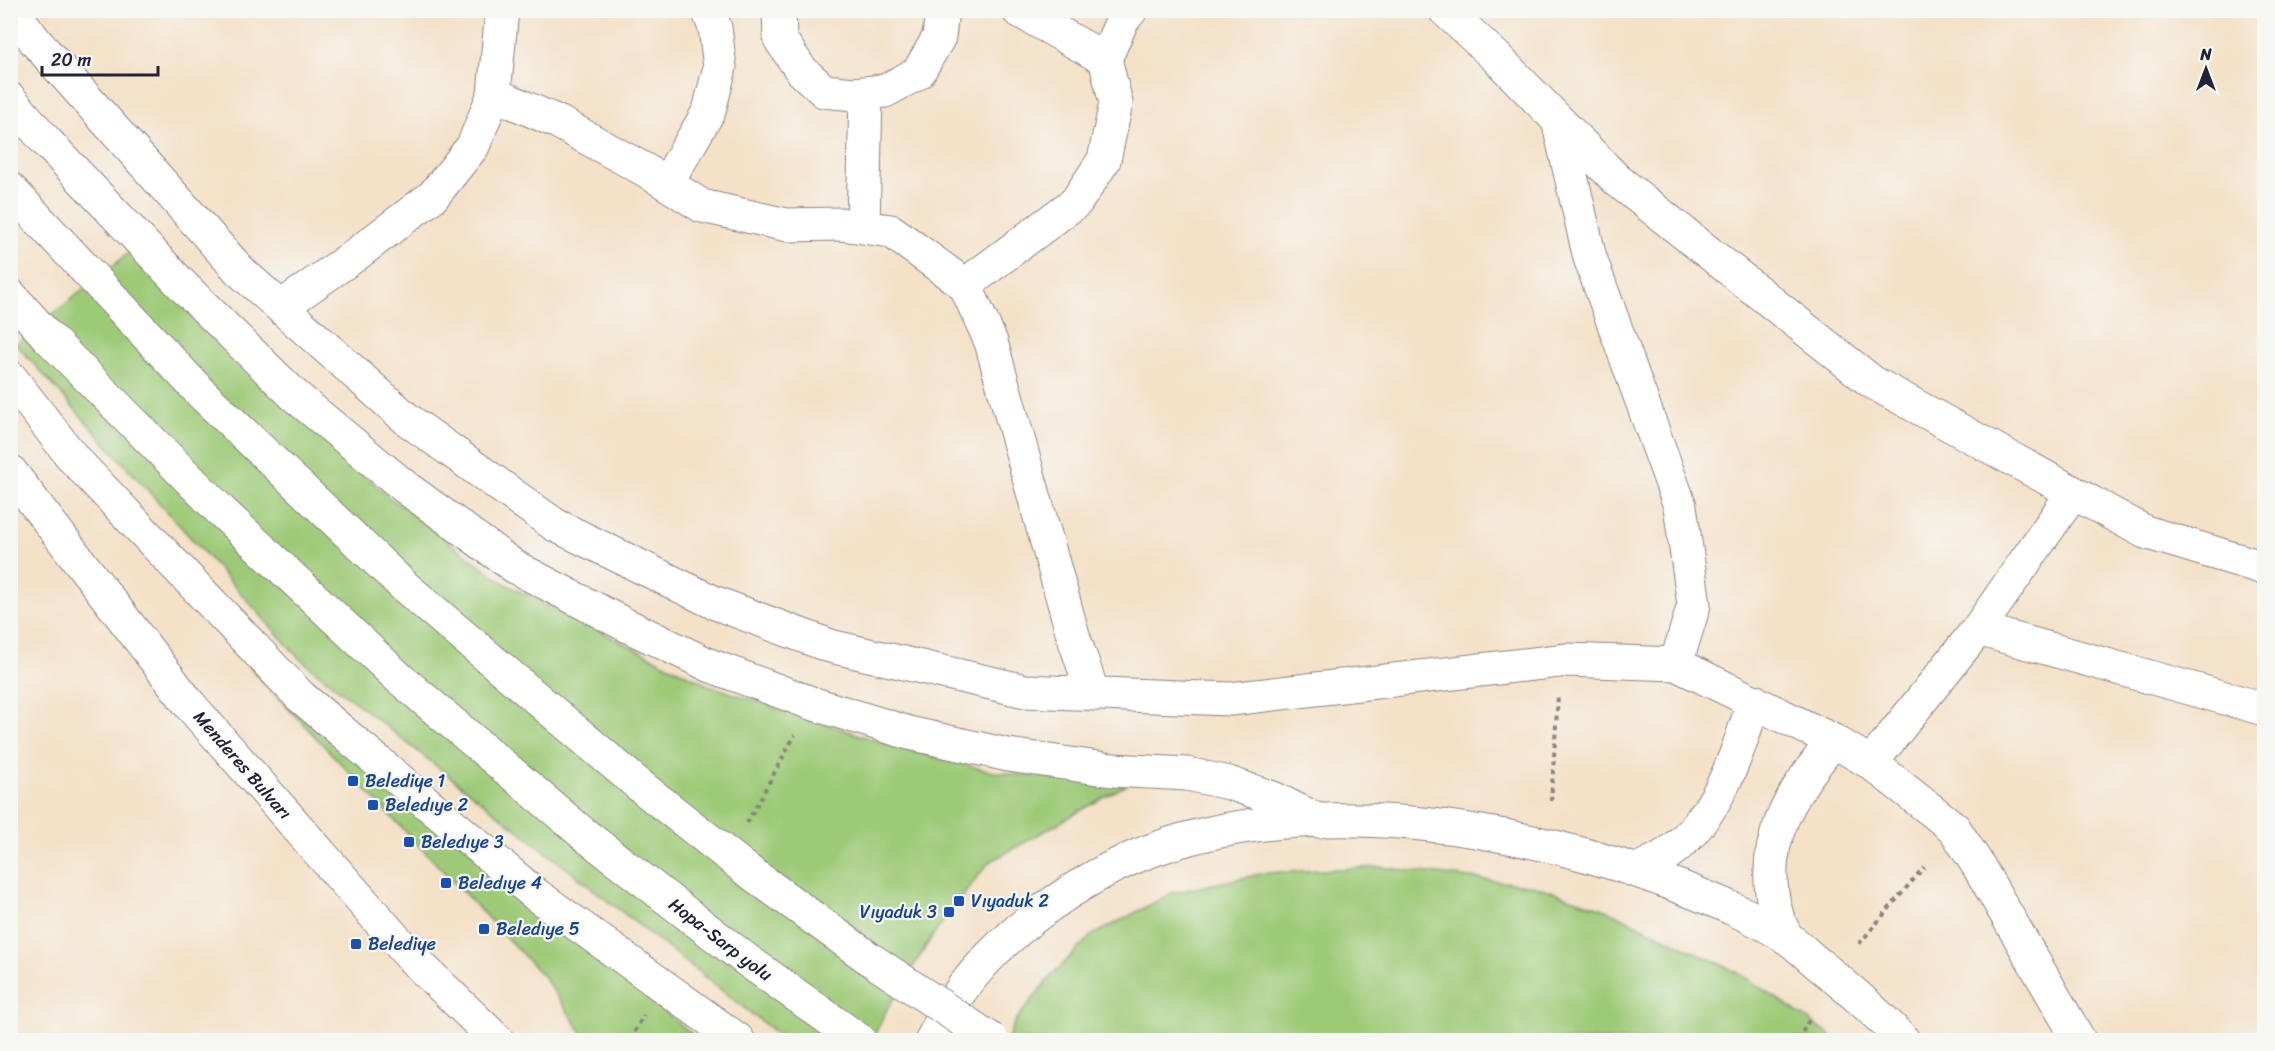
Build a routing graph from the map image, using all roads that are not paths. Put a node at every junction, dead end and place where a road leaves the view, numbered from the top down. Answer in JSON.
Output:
{"nodes":[{"id":1,"x":12,"y":10,"type":"edge"},
{"id":2,"x":502,"y":10,"type":"edge"},
{"id":3,"x":708,"y":10,"type":"edge"},
{"id":4,"x":779,"y":10,"type":"edge"},
{"id":5,"x":942,"y":10,"type":"edge"},
{"id":6,"x":1018,"y":10,"type":"edge"},
{"id":7,"x":1131,"y":10,"type":"edge"},
{"id":8,"x":1445,"y":10,"type":"edge"},
{"id":9,"x":1105,"y":59,"type":"junction"},
{"id":10,"x":866,"y":93,"type":"junction"},
{"id":11,"x":494,"y":94,"type":"junction"},
{"id":12,"x":10,"y":99,"type":"edge"},
{"id":13,"x":1558,"y":120,"type":"junction"},
{"id":14,"x":667,"y":183,"type":"junction"},
{"id":15,"x":10,"y":189,"type":"edge"},
{"id":16,"x":862,"y":227,"type":"junction"},
{"id":17,"x":965,"y":285,"type":"junction"},
{"id":18,"x":10,"y":295,"type":"edge"},
{"id":19,"x":281,"y":307,"type":"junction"},
{"id":20,"x":10,"y":377,"type":"edge"},
{"id":21,"x":10,"y":471,"type":"edge"},
{"id":22,"x":2073,"y":493,"type":"junction"},
{"id":23,"x":2265,"y":568,"type":"edge"},
{"id":24,"x":1978,"y":629,"type":"junction"},
{"id":25,"x":1676,"y":664,"type":"junction"},
{"id":26,"x":1093,"y":694,"type":"junction"},
{"id":27,"x":1754,"y":701,"type":"junction"},
{"id":28,"x":2265,"y":709,"type":"edge"},
{"id":29,"x":1834,"y":741,"type":"junction"},
{"id":30,"x":1871,"y":763,"type":"junction"},
{"id":31,"x":1319,"y":820,"type":"junction"},
{"id":32,"x":1638,"y":870,"type":"junction"},
{"id":33,"x":1787,"y":938,"type":"junction"},
{"id":34,"x":497,"y":1041,"type":"edge"},
{"id":35,"x":738,"y":1041,"type":"edge"},
{"id":36,"x":859,"y":1041,"type":"edge"},
{"id":37,"x":932,"y":1041,"type":"edge"},
{"id":38,"x":992,"y":1041,"type":"edge"},
{"id":39,"x":1903,"y":1041,"type":"edge"},
{"id":40,"x":2079,"y":1041,"type":"edge"}],
"edges":[{"from":1,"to":19,"type":"main road"},
{"from":2,"to":11,"type":"main road"},
{"from":3,"to":14,"type":"main road"},
{"from":4,"to":10,"type":"main road"},
{"from":5,"to":10,"type":"main road"},
{"from":6,"to":9,"type":"main road"},
{"from":7,"to":9,"type":"main road"},
{"from":8,"to":13,"type":"main road"},
{"from":9,"to":17,"type":"main road"},
{"from":10,"to":16,"type":"main road"},
{"from":11,"to":14,"type":"main road"},
{"from":11,"to":19,"type":"main road"},
{"from":12,"to":31,"type":"main road"},
{"from":13,"to":22,"type":"main road"},
{"from":13,"to":25,"type":"main road"},
{"from":14,"to":16,"type":"main road"},
{"from":15,"to":38,"type":"main road","bridge":true},
{"from":16,"to":17,"type":"main road"},
{"from":17,"to":26,"type":"main road"},
{"from":18,"to":36,"type":"main road","name":"Hopa-Sarp yolu","bridge":true},
{"from":19,"to":26,"type":"main road"},
{"from":20,"to":35,"type":"main road"},
{"from":21,"to":34,"type":"main road","name":"Menderes Bulvarı"},
{"from":22,"to":23,"type":"main road"},
{"from":22,"to":24,"type":"main road"},
{"from":24,"to":28,"type":"main road"},
{"from":24,"to":30,"type":"main road"},
{"from":25,"to":26,"type":"main road"},
{"from":25,"to":27,"type":"main road"},
{"from":27,"to":29,"type":"main road"},
{"from":27,"to":32,"type":"main road"},
{"from":29,"to":30,"type":"main road"},
{"from":29,"to":33,"type":"main road"},
{"from":30,"to":40,"type":"main road"},
{"from":31,"to":32,"type":"main road"},
{"from":31,"to":37,"type":"main road"},
{"from":32,"to":33,"type":"main road"},
{"from":33,"to":39,"type":"main road"}]}
